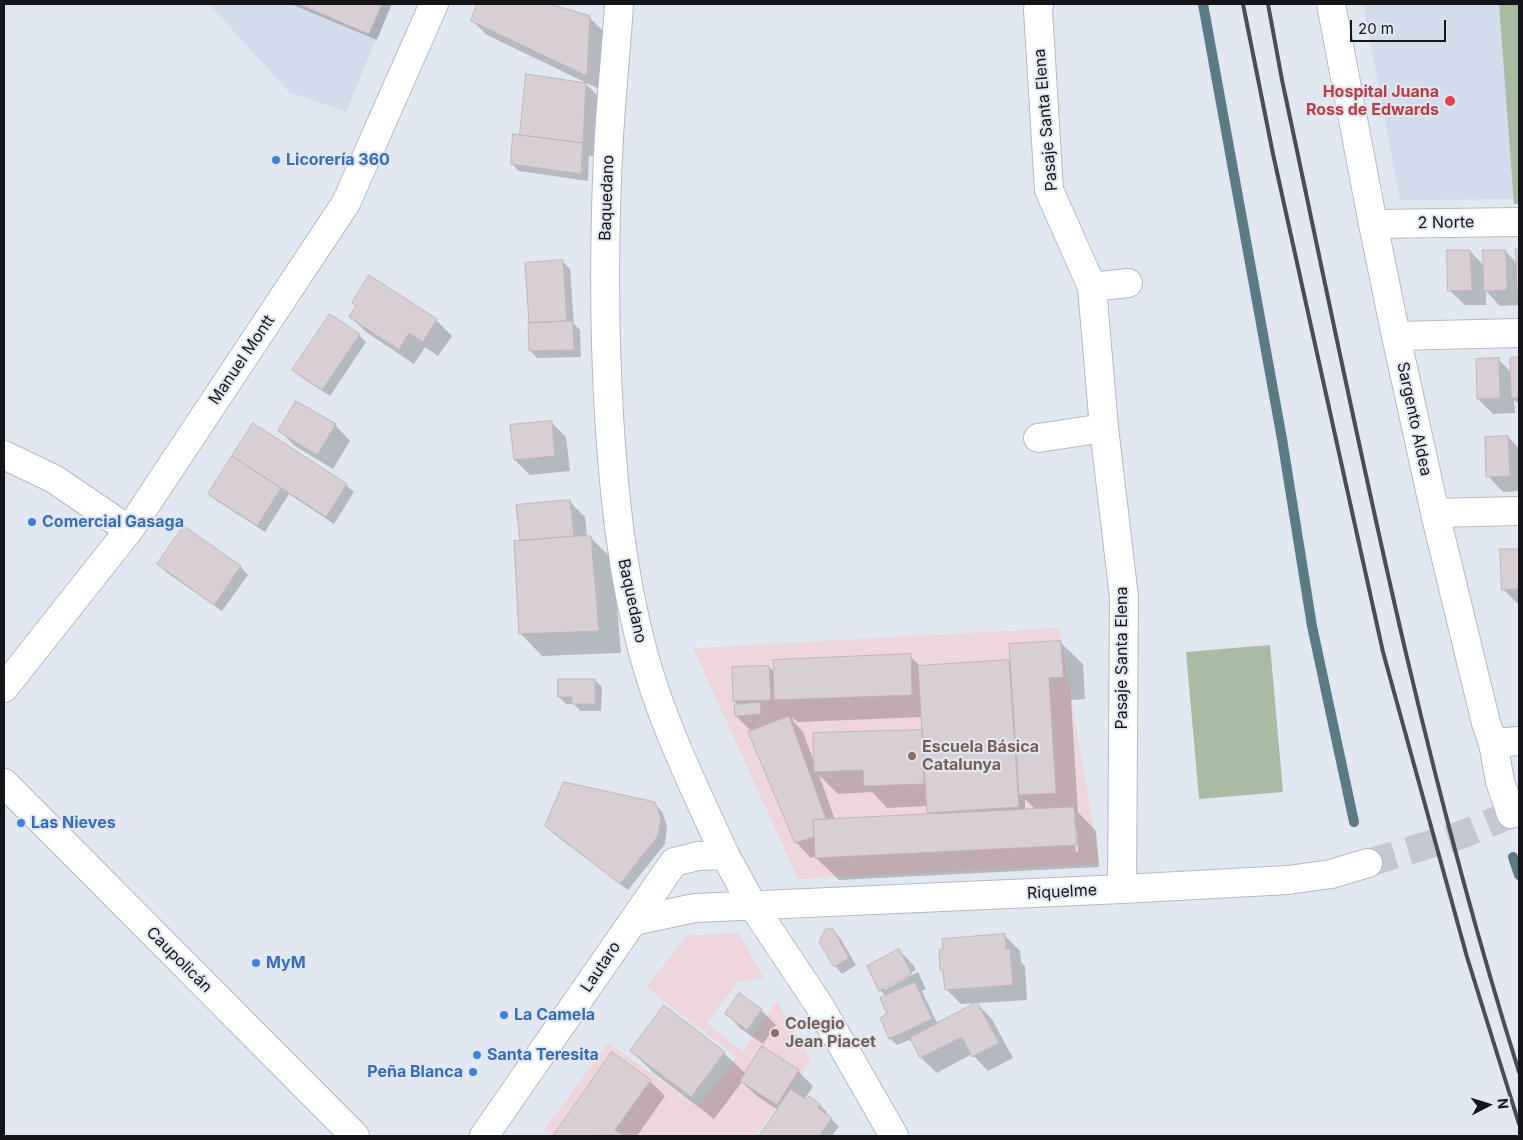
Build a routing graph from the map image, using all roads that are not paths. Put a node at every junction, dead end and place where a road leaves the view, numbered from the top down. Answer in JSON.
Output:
{"nodes":[{"id":1,"x":434,"y":4,"type":"edge"},
{"id":2,"x":620,"y":4,"type":"edge"},
{"id":3,"x":1039,"y":4,"type":"edge"},
{"id":4,"x":1331,"y":4,"type":"edge"},
{"id":5,"x":1519,"y":222,"type":"edge"},
{"id":6,"x":1373,"y":224,"type":"junction"},
{"id":7,"x":1128,"y":283,"type":"dead end"},
{"id":8,"x":1092,"y":287,"type":"junction"},
{"id":9,"x":1519,"y":333,"type":"edge"},
{"id":10,"x":1396,"y":336,"type":"junction"},
{"id":11,"x":1104,"y":428,"type":"junction"},
{"id":12,"x":1038,"y":438,"type":"dead end"},
{"id":13,"x":4,"y":455,"type":"edge"},
{"id":14,"x":1519,"y":511,"type":"edge"},
{"id":15,"x":1435,"y":513,"type":"junction"},
{"id":16,"x":129,"y":530,"type":"junction"},
{"id":17,"x":4,"y":688,"type":"edge"},
{"id":18,"x":1519,"y":741,"type":"edge"},
{"id":19,"x":1493,"y":743,"type":"junction"},
{"id":20,"x":4,"y":783,"type":"edge"},
{"id":21,"x":1515,"y":821,"type":"edge"},
{"id":22,"x":725,"y":855,"type":"junction"},
{"id":23,"x":1368,"y":863,"type":"tunnel mouth"},
{"id":24,"x":1122,"y":889,"type":"junction"},
{"id":25,"x":753,"y":906,"type":"junction"},
{"id":26,"x":633,"y":921,"type":"junction"},
{"id":27,"x":355,"y":1136,"type":"edge"},
{"id":28,"x":484,"y":1136,"type":"edge"},
{"id":29,"x":894,"y":1136,"type":"edge"}],
"edges":[{"from":1,"to":16,"type":"street","name":"Manuel Montt"},
{"from":2,"to":22,"type":"street","name":"Baquedano"},
{"from":3,"to":8,"type":"street","name":"Pasaje Santa Elena"},
{"from":4,"to":6,"type":"street","name":"Sargento Aldea"},
{"from":5,"to":6,"type":"street","name":"2 Norte"},
{"from":6,"to":10,"type":"street","name":"Sargento Aldea"},
{"from":7,"to":8,"type":"street"},
{"from":8,"to":11,"type":"street","name":"Pasaje Santa Elena"},
{"from":9,"to":10,"type":"street"},
{"from":10,"to":15,"type":"street","name":"Sargento Aldea"},
{"from":11,"to":12,"type":"street"},
{"from":11,"to":24,"type":"street","name":"Pasaje Santa Elena"},
{"from":13,"to":16,"type":"street"},
{"from":14,"to":15,"type":"street"},
{"from":15,"to":19,"type":"street","name":"Sargento Aldea"},
{"from":16,"to":17,"type":"street","name":"Manuel Montt"},
{"from":18,"to":19,"type":"street"},
{"from":19,"to":21,"type":"street","name":"Sargento Aldea"},
{"from":20,"to":27,"type":"street","name":"Caupolicán"},
{"from":22,"to":25,"type":"street","name":"Baquedano"},
{"from":22,"to":26,"type":"street","name":"Lautaro"},
{"from":23,"to":24,"type":"street","name":"Riquelme"},
{"from":24,"to":25,"type":"street","name":"Riquelme"},
{"from":25,"to":26,"type":"street"},
{"from":25,"to":29,"type":"street","name":"Baquedano"},
{"from":26,"to":28,"type":"street","name":"Lautaro"}]}
